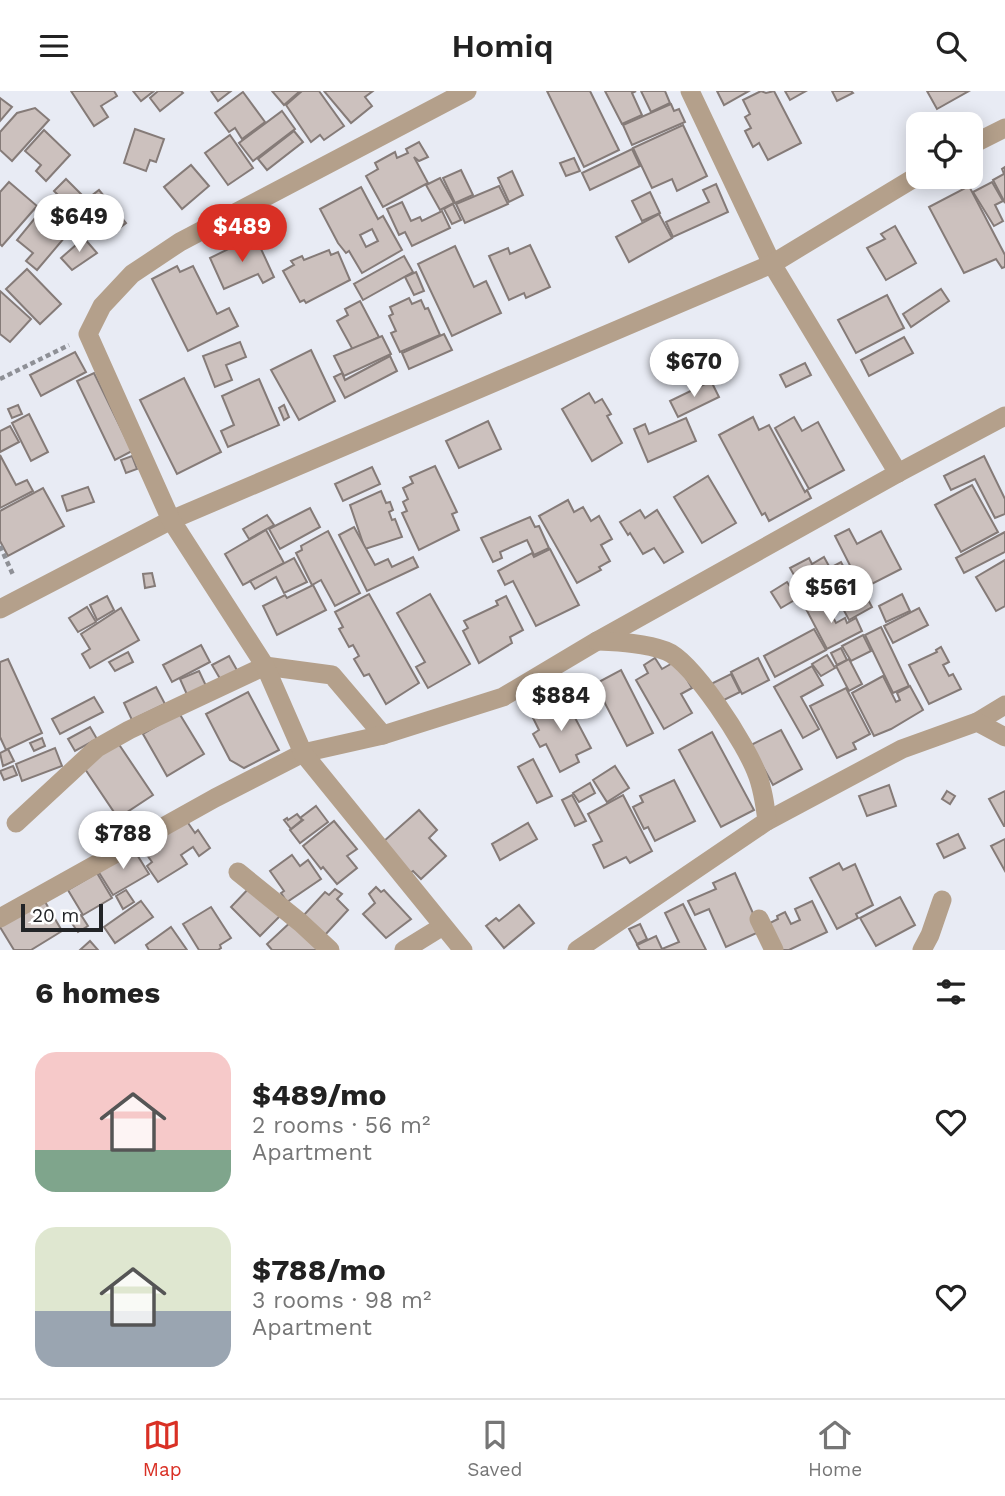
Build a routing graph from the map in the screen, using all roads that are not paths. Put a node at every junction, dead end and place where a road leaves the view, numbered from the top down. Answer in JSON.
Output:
{"nodes":[{"id":1,"x":467,"y":91,"type":"edge"},
{"id":2,"x":691,"y":91,"type":"edge"},
{"id":3,"x":1005,"y":128,"type":"edge"},
{"id":4,"x":983,"y":139,"type":"edge"},
{"id":5,"x":906,"y":183,"type":"edge"},
{"id":6,"x":772,"y":264,"type":"junction"},
{"id":7,"x":1005,"y":417,"type":"edge"},
{"id":8,"x":898,"y":473,"type":"junction"},
{"id":9,"x":171,"y":520,"type":"junction"},
{"id":10,"x":0,"y":609,"type":"edge"},
{"id":11,"x":597,"y":641,"type":"junction"},
{"id":12,"x":265,"y":666,"type":"junction"},
{"id":13,"x":1005,"y":705,"type":"edge"},
{"id":14,"x":977,"y":722,"type":"junction"},
{"id":15,"x":383,"y":735,"type":"junction"},
{"id":16,"x":1005,"y":737,"type":"edge"},
{"id":17,"x":303,"y":753,"type":"junction"},
{"id":18,"x":767,"y":821,"type":"junction"},
{"id":19,"x":16,"y":823,"type":"dead end"},
{"id":20,"x":238,"y":872,"type":"dead end"},
{"id":21,"x":942,"y":900,"type":"dead end"},
{"id":22,"x":0,"y":918,"type":"edge"},
{"id":23,"x":759,"y":919,"type":"dead end"},
{"id":24,"x":443,"y":926,"type":"junction"},
{"id":25,"x":330,"y":950,"type":"edge"},
{"id":26,"x":404,"y":950,"type":"edge"},
{"id":27,"x":463,"y":950,"type":"edge"},
{"id":28,"x":577,"y":950,"type":"edge"},
{"id":29,"x":774,"y":950,"type":"edge"},
{"id":30,"x":922,"y":950,"type":"edge"}],
"edges":[{"from":1,"to":9,"type":"street"},
{"from":2,"to":6,"type":"street"},
{"from":3,"to":4,"type":"street"},
{"from":5,"to":6,"type":"street"},
{"from":6,"to":8,"type":"street"},
{"from":6,"to":9,"type":"street"},
{"from":7,"to":8,"type":"street"},
{"from":8,"to":11,"type":"street"},
{"from":9,"to":10,"type":"street"},
{"from":9,"to":12,"type":"street"},
{"from":11,"to":15,"type":"street"},
{"from":11,"to":18,"type":"street"},
{"from":12,"to":15,"type":"street"},
{"from":12,"to":17,"type":"street"},
{"from":12,"to":19,"type":"street"},
{"from":13,"to":14,"type":"street"},
{"from":14,"to":16,"type":"street"},
{"from":14,"to":18,"type":"street"},
{"from":15,"to":17,"type":"street"},
{"from":17,"to":22,"type":"street"},
{"from":17,"to":24,"type":"street"},
{"from":18,"to":28,"type":"street"},
{"from":20,"to":25,"type":"street"},
{"from":21,"to":30,"type":"street"},
{"from":23,"to":29,"type":"street"},
{"from":24,"to":26,"type":"street"},
{"from":24,"to":27,"type":"street"}]}
